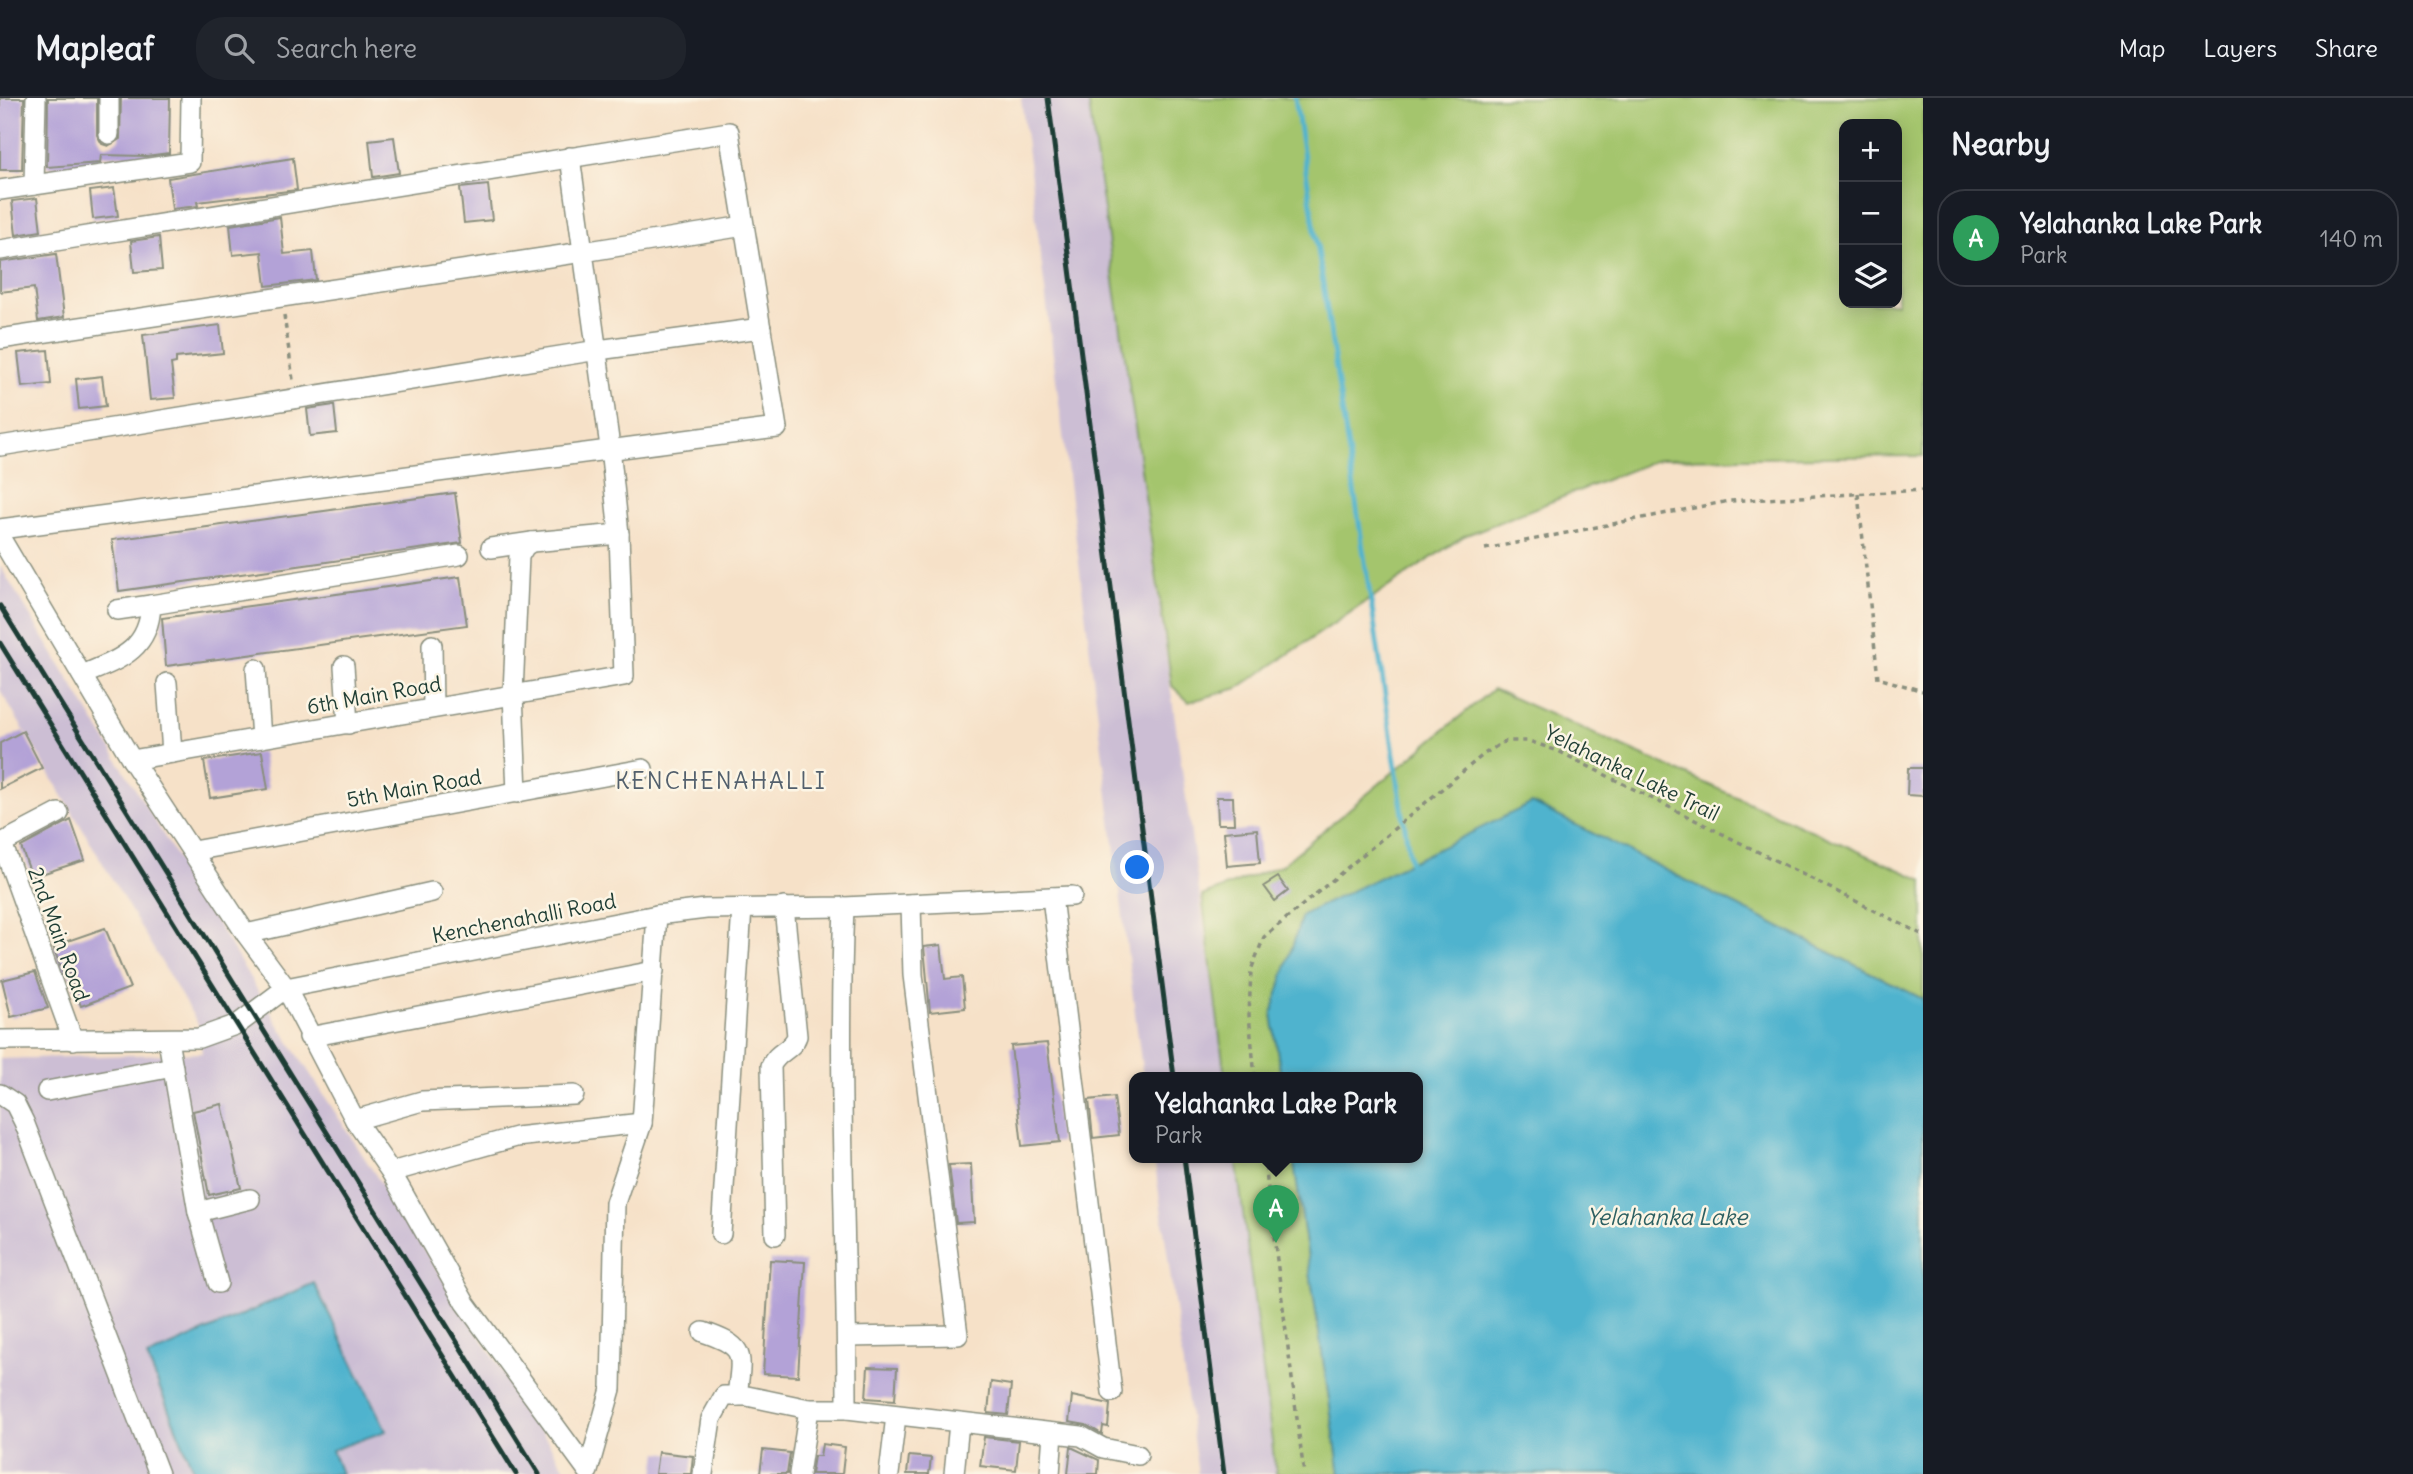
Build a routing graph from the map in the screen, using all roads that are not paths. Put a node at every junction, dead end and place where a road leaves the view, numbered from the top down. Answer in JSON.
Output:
{"nodes":[{"id":1,"x":36,"y":98,"type":"edge"},
{"id":2,"x":109,"y":98,"type":"edge"},
{"id":3,"x":191,"y":98,"type":"edge"},
{"id":4,"x":109,"y":134,"type":"dead end"},
{"id":5,"x":570,"y":157,"type":"junction"},
{"id":6,"x":34,"y":185,"type":"junction"},
{"id":7,"x":0,"y":190,"type":"edge"},
{"id":8,"x":744,"y":226,"type":"junction"},
{"id":9,"x":0,"y":250,"type":"edge"},
{"id":10,"x":583,"y":252,"type":"junction"},
{"id":11,"x":761,"y":328,"type":"junction"},
{"id":12,"x":0,"y":339,"type":"edge"},
{"id":13,"x":598,"y":350,"type":"junction"},
{"id":14,"x":0,"y":446,"type":"edge"},
{"id":15,"x":610,"y":447,"type":"junction"},
{"id":16,"x":0,"y":529,"type":"edge"},
{"id":17,"x":619,"y":534,"type":"junction"},
{"id":18,"x":0,"y":537,"type":"edge"},
{"id":19,"x":532,"y":542,"type":"junction"},
{"id":20,"x":491,"y":548,"type":"dead end"},
{"id":21,"x":459,"y":555,"type":"dead end"},
{"id":22,"x":152,"y":605,"type":"junction"},
{"id":23,"x":117,"y":610,"type":"dead end"},
{"id":24,"x":432,"y":645,"type":"dead end"},
{"id":25,"x":344,"y":666,"type":"dead end"},
{"id":26,"x":256,"y":669,"type":"dead end"},
{"id":27,"x":82,"y":675,"type":"junction"},
{"id":28,"x":167,"y":683,"type":"dead end"},
{"id":29,"x":513,"y":694,"type":"junction"},
{"id":30,"x":433,"y":708,"type":"junction"},
{"id":31,"x":348,"y":724,"type":"junction"},
{"id":32,"x":261,"y":738,"type":"junction"},
{"id":33,"x":172,"y":753,"type":"junction"},
{"id":34,"x":132,"y":760,"type":"junction"},
{"id":35,"x":643,"y":769,"type":"dead end"},
{"id":36,"x":517,"y":793,"type":"junction"},
{"id":37,"x":59,"y":813,"type":"dead end"},
{"id":38,"x":1,"y":844,"type":"edge"},
{"id":39,"x":193,"y":852,"type":"junction"},
{"id":40,"x":432,"y":892,"type":"dead end"},
{"id":41,"x":1072,"y":896,"type":"dead end"},
{"id":42,"x":1052,"y":897,"type":"junction"},
{"id":43,"x":911,"y":904,"type":"junction"},
{"id":44,"x":785,"y":907,"type":"junction"},
{"id":45,"x":844,"y":907,"type":"junction"},
{"id":46,"x":741,"y":908,"type":"junction"},
{"id":47,"x":657,"y":915,"type":"junction"},
{"id":48,"x":246,"y":934,"type":"junction"},
{"id":49,"x":654,"y":971,"type":"junction"},
{"id":50,"x":286,"y":988,"type":"junction"},
{"id":51,"x":309,"y":1037,"type":"junction"},
{"id":52,"x":0,"y":1040,"type":"edge"},
{"id":53,"x":73,"y":1040,"type":"junction"},
{"id":54,"x":168,"y":1040,"type":"junction"},
{"id":55,"x":173,"y":1067,"type":"junction"},
{"id":56,"x":47,"y":1091,"type":"dead end"},
{"id":57,"x":0,"y":1094,"type":"edge"},
{"id":58,"x":574,"y":1095,"type":"dead end"},
{"id":59,"x":355,"y":1120,"type":"junction"},
{"id":60,"x":642,"y":1123,"type":"junction"},
{"id":61,"x":391,"y":1172,"type":"junction"},
{"id":62,"x":250,"y":1199,"type":"dead end"},
{"id":63,"x":198,"y":1212,"type":"junction"},
{"id":64,"x":721,"y":1234,"type":"dead end"},
{"id":65,"x":775,"y":1235,"type":"dead end"},
{"id":66,"x":218,"y":1283,"type":"dead end"},
{"id":67,"x":703,"y":1332,"type":"dead end"},
{"id":68,"x":847,"y":1337,"type":"junction"},
{"id":69,"x":1112,"y":1392,"type":"dead end"},
{"id":70,"x":737,"y":1396,"type":"junction"},
{"id":71,"x":809,"y":1409,"type":"junction"},
{"id":72,"x":847,"y":1409,"type":"junction"},
{"id":73,"x":896,"y":1416,"type":"junction"},
{"id":74,"x":959,"y":1423,"type":"junction"},
{"id":75,"x":1053,"y":1433,"type":"junction"},
{"id":76,"x":1138,"y":1455,"type":"dead end"},
{"id":77,"x":159,"y":1474,"type":"edge"},
{"id":78,"x":703,"y":1474,"type":"edge"},
{"id":79,"x":799,"y":1474,"type":"edge"},
{"id":80,"x":889,"y":1474,"type":"edge"},
{"id":81,"x":954,"y":1474,"type":"edge"},
{"id":82,"x":1050,"y":1474,"type":"edge"}],
"edges":[{"from":1,"to":6,"type":"street"},
{"from":2,"to":4,"type":"street"},
{"from":3,"to":6,"type":"street"},
{"from":5,"to":8,"type":"street"},
{"from":5,"to":9,"type":"street"},
{"from":5,"to":10,"type":"street"},
{"from":6,"to":7,"type":"street"},
{"from":8,"to":10,"type":"street"},
{"from":8,"to":11,"type":"street"},
{"from":10,"to":12,"type":"street"},
{"from":10,"to":13,"type":"street"},
{"from":11,"to":13,"type":"street"},
{"from":11,"to":15,"type":"street"},
{"from":13,"to":14,"type":"street"},
{"from":13,"to":15,"type":"street"},
{"from":15,"to":16,"type":"street"},
{"from":15,"to":17,"type":"street"},
{"from":17,"to":19,"type":"street"},
{"from":17,"to":29,"type":"street","name":"6th Main Road"},
{"from":18,"to":27,"type":"street"},
{"from":19,"to":20,"type":"street"},
{"from":19,"to":29,"type":"street"},
{"from":21,"to":22,"type":"street"},
{"from":22,"to":23,"type":"street"},
{"from":22,"to":27,"type":"street"},
{"from":24,"to":30,"type":"street"},
{"from":25,"to":31,"type":"street"},
{"from":26,"to":32,"type":"street"},
{"from":27,"to":34,"type":"street"},
{"from":28,"to":33,"type":"street"},
{"from":29,"to":30,"type":"street","name":"6th Main Road"},
{"from":29,"to":36,"type":"street"},
{"from":30,"to":31,"type":"street","name":"6th Main Road"},
{"from":31,"to":32,"type":"street","name":"6th Main Road"},
{"from":32,"to":33,"type":"street","name":"6th Main Road"},
{"from":33,"to":34,"type":"street","name":"6th Main Road"},
{"from":34,"to":39,"type":"street"},
{"from":35,"to":36,"type":"street","name":"5th Main Road"},
{"from":36,"to":39,"type":"street","name":"5th Main Road"},
{"from":37,"to":38,"type":"street"},
{"from":38,"to":53,"type":"street","name":"2nd Main Road"},
{"from":39,"to":48,"type":"street"},
{"from":40,"to":48,"type":"street"},
{"from":41,"to":42,"type":"street","name":"Kenchenahalli Road"},
{"from":42,"to":43,"type":"street","name":"Kenchenahalli Road"},
{"from":42,"to":69,"type":"street"},
{"from":43,"to":45,"type":"street","name":"Kenchenahalli Road"},
{"from":43,"to":68,"type":"street"},
{"from":44,"to":45,"type":"street","name":"Kenchenahalli Road"},
{"from":44,"to":46,"type":"street","name":"Kenchenahalli Road"},
{"from":44,"to":65,"type":"street"},
{"from":45,"to":68,"type":"street"},
{"from":46,"to":47,"type":"street","name":"Kenchenahalli Road"},
{"from":46,"to":64,"type":"street"},
{"from":47,"to":49,"type":"street"},
{"from":47,"to":50,"type":"street","name":"Kenchenahalli Road"},
{"from":48,"to":50,"type":"street"},
{"from":49,"to":51,"type":"street"},
{"from":49,"to":60,"type":"street"},
{"from":50,"to":51,"type":"street"},
{"from":50,"to":54,"type":"street","name":"Kenchenahalli Road"},
{"from":51,"to":59,"type":"street"},
{"from":52,"to":53,"type":"street","name":"Kenchenahalli Road"},
{"from":53,"to":54,"type":"street","name":"Kenchenahalli Road"},
{"from":54,"to":55,"type":"street"},
{"from":55,"to":56,"type":"street"},
{"from":55,"to":63,"type":"street"},
{"from":57,"to":77,"type":"street"},
{"from":58,"to":59,"type":"street"},
{"from":59,"to":61,"type":"street"},
{"from":60,"to":61,"type":"street"},
{"from":60,"to":61,"type":"street"},
{"from":62,"to":63,"type":"street"},
{"from":63,"to":66,"type":"street"},
{"from":67,"to":70,"type":"street"},
{"from":68,"to":72,"type":"street"},
{"from":70,"to":71,"type":"street"},
{"from":70,"to":78,"type":"street"},
{"from":71,"to":72,"type":"street"},
{"from":71,"to":79,"type":"street"},
{"from":72,"to":73,"type":"street"},
{"from":73,"to":74,"type":"street"},
{"from":73,"to":80,"type":"street"},
{"from":74,"to":75,"type":"street"},
{"from":74,"to":81,"type":"street"},
{"from":75,"to":76,"type":"street"},
{"from":75,"to":82,"type":"street"}]}
